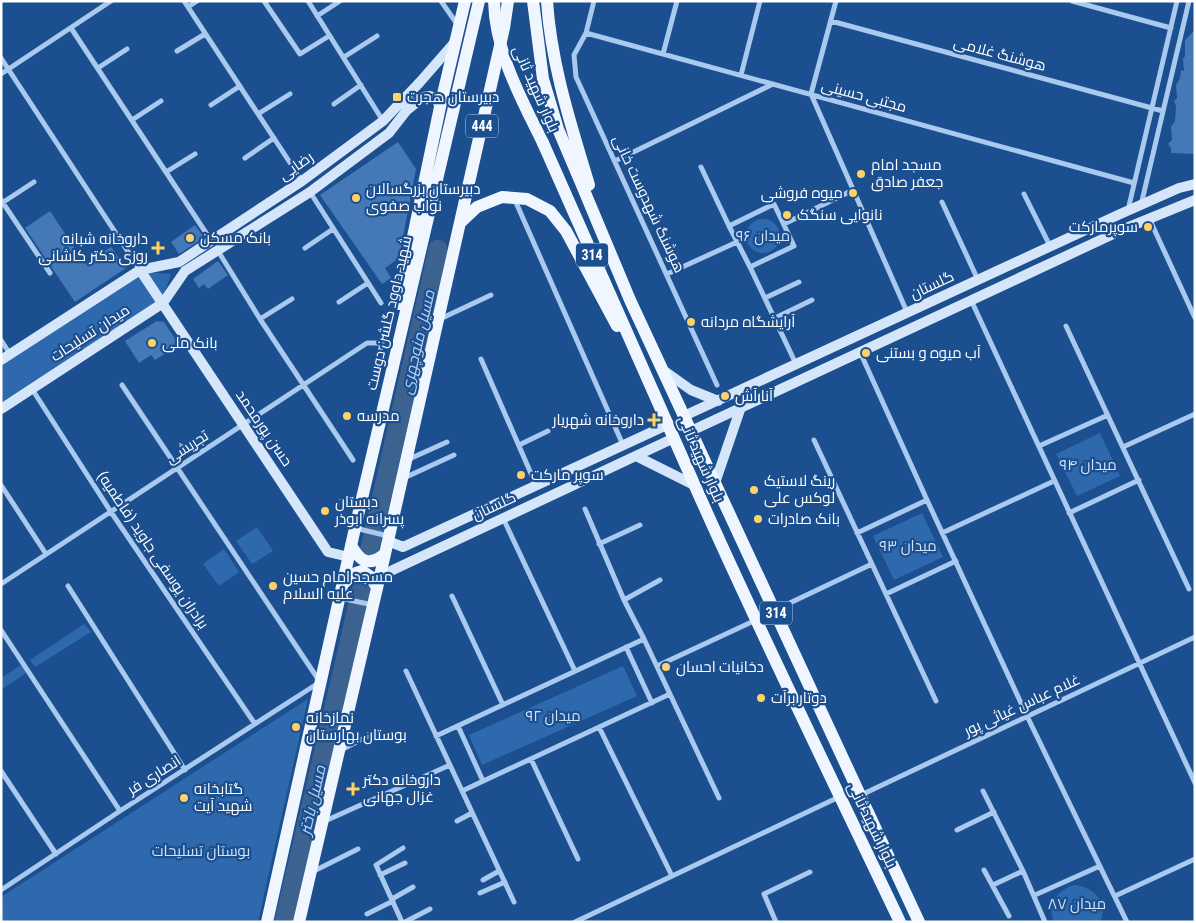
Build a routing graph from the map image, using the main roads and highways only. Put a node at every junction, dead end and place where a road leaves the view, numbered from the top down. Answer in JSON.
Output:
{"nodes":[{"id":1,"x":465,"y":1,"type":"edge"},
{"id":2,"x":480,"y":1,"type":"edge"},
{"id":3,"x":494,"y":1,"type":"edge"},
{"id":4,"x":508,"y":1,"type":"edge"},
{"id":5,"x":533,"y":1,"type":"edge"},
{"id":6,"x":547,"y":1,"type":"edge"},
{"id":7,"x":456,"y":41,"type":"junction"},
{"id":8,"x":440,"y":107,"type":"junction"},
{"id":9,"x":383,"y":121,"type":"junction"},
{"id":10,"x":388,"y":132,"type":"junction"},
{"id":11,"x":302,"y":181,"type":"junction"},
{"id":12,"x":1195,"y":184,"type":"edge"},
{"id":13,"x":310,"y":192,"type":"junction"},
{"id":14,"x":1195,"y":200,"type":"edge"},
{"id":15,"x":1141,"y":205,"type":"junction"},
{"id":16,"x":1128,"y":210,"type":"junction"},
{"id":17,"x":1149,"y":218,"type":"junction"},
{"id":18,"x":459,"y":224,"type":"junction"},
{"id":19,"x":212,"y":242,"type":"junction"},
{"id":20,"x":608,"y":245,"type":"junction"},
{"id":21,"x":218,"y":251,"type":"junction"},
{"id":22,"x":182,"y":267,"type":"junction"},
{"id":23,"x":140,"y":270,"type":"junction"},
{"id":24,"x":163,"y":303,"type":"junction"},
{"id":25,"x":1,"y":360,"type":"edge"},
{"id":26,"x":642,"y":366,"type":"junction"},
{"id":27,"x":662,"y":369,"type":"junction"},
{"id":28,"x":718,"y":401,"type":"junction"},
{"id":29,"x":741,"y":407,"type":"junction"},
{"id":30,"x":1,"y":408,"type":"edge"},
{"id":31,"x":684,"y":416,"type":"junction"},
{"id":32,"x":668,"y":424,"type":"junction"},
{"id":33,"x":691,"y":431,"type":"junction"},
{"id":34,"x":674,"y":438,"type":"junction"},
{"id":35,"x":636,"y":456,"type":"junction"},
{"id":36,"x":366,"y":479,"type":"junction"},
{"id":37,"x":715,"y":483,"type":"junction"},
{"id":38,"x":694,"y":485,"type":"junction"},
{"id":39,"x":388,"y":544,"type":"junction"},
{"id":40,"x":403,"y":547,"type":"junction"},
{"id":41,"x":350,"y":551,"type":"junction"},
{"id":42,"x":404,"y":565,"type":"junction"},
{"id":43,"x":380,"y":576,"type":"junction"},
{"id":44,"x":343,"y":584,"type":"junction"},
{"id":45,"x":377,"y":588,"type":"junction"},
{"id":46,"x":860,"y":795,"type":"junction"},
{"id":47,"x":840,"y":797,"type":"junction"},
{"id":48,"x":267,"y":922,"type":"edge"},
{"id":49,"x":299,"y":922,"type":"edge"},
{"id":50,"x":900,"y":922,"type":"edge"},
{"id":51,"x":920,"y":922,"type":"edge"}],
"edges":[{"from":1,"to":7,"type":"main road"},
{"from":2,"to":36,"type":"main road","name":"شهید داوود گلشن دوست","number":"444"},
{"from":3,"to":26,"type":"main road","name":"بلوار شهید ثانی","number":"314","bridge":true},
{"from":4,"to":18,"type":"main road","number":"444"},
{"from":5,"to":20,"type":"main road","name":"بلوار شهید ثانی","number":"314"},
{"from":6,"to":20,"type":"main road"},
{"from":7,"to":8,"type":"main road"},
{"from":7,"to":9,"type":"main road","name":"رضایی"},
{"from":8,"to":10,"type":"main road","name":"رضایی"},
{"from":8,"to":36,"type":"main road"},
{"from":9,"to":10,"type":"main road"},
{"from":9,"to":11,"type":"main road","name":"رضایی"},
{"from":10,"to":13,"type":"main road","name":"رضایی"},
{"from":11,"to":13,"type":"main road"},
{"from":11,"to":19,"type":"main road","name":"رضایی"},
{"from":12,"to":15,"type":"main road","name":"گلستان"},
{"from":13,"to":21,"type":"main road","name":"رضایی"},
{"from":14,"to":17,"type":"main road","name":"گلستان"},
{"from":15,"to":16,"type":"main road","name":"گلستان"},
{"from":15,"to":17,"type":"main road"},
{"from":16,"to":17,"type":"main road"},
{"from":16,"to":28,"type":"main road","name":"گلستان"},
{"from":17,"to":29,"type":"main road","name":"گلستان"},
{"from":18,"to":26,"type":"main road"},
{"from":18,"to":39,"type":"main road","number":"444"},
{"from":19,"to":21,"type":"main road"},
{"from":19,"to":22,"type":"main road","name":"رضایی"},
{"from":20,"to":27,"type":"main road","name":"بلوار شهید ثانی","number":"314"},
{"from":21,"to":22,"type":"main road","name":"رضایی"},
{"from":22,"to":23,"type":"main road","name":"میدان تسلیحات"},
{"from":22,"to":24,"type":"main road","name":"میدان تسلیحات"},
{"from":23,"to":24,"type":"main road","name":"حسن پورمحمد"},
{"from":23,"to":25,"type":"main road","name":"میدان تسلیحات"},
{"from":24,"to":30,"type":"main road","name":"میدان تسلیحات"},
{"from":24,"to":41,"type":"main road","name":"حسن پورمحمد"},
{"from":26,"to":32,"type":"main road","name":"بلوار شهید ثانی","number":"314"},
{"from":27,"to":28,"type":"main road"},
{"from":27,"to":31,"type":"main road","name":"بلوار شهید ثانی","number":"314"},
{"from":28,"to":31,"type":"main road","name":"گلستان"},
{"from":29,"to":33,"type":"main road","name":"گلستان"},
{"from":29,"to":37,"type":"main road"},
{"from":31,"to":32,"type":"main road"},
{"from":31,"to":33,"type":"main road","name":"بلوار شهید ثانی","number":"314"},
{"from":32,"to":34,"type":"main road","name":"بلوار شهید ثانی","number":"314"},
{"from":32,"to":40,"type":"main road","name":"گلستان"},
{"from":33,"to":34,"type":"main road"},
{"from":33,"to":37,"type":"main road","name":"بلوار شهید ثانی","number":"314"},
{"from":34,"to":35,"type":"main road","name":"گلستان"},
{"from":34,"to":38,"type":"main road","name":"بلوار شهید ثانی","number":"314"},
{"from":35,"to":38,"type":"main road"},
{"from":35,"to":42,"type":"main road","name":"گلستان"},
{"from":36,"to":41,"type":"main road","name":"شهید داوود گلشن دوست","number":"444"},
{"from":37,"to":46,"type":"main road","name":"بلوار شهید ثانی","number":"314"},
{"from":38,"to":47,"type":"main road","name":"بلوار شهید ثانی","number":"314"},
{"from":39,"to":40,"type":"main road"},
{"from":39,"to":41,"type":"main road"},
{"from":39,"to":43,"type":"main road","number":"444"},
{"from":40,"to":42,"type":"main road"},
{"from":41,"to":44,"type":"main road","number":"444"},
{"from":42,"to":43,"type":"main road","name":"گلستان"},
{"from":43,"to":45,"type":"main road","number":"444"},
{"from":44,"to":45,"type":"main road"},
{"from":44,"to":48,"type":"main road","number":"444"},
{"from":45,"to":49,"type":"main road","number":"444"},
{"from":46,"to":47,"type":"main road"},
{"from":46,"to":51,"type":"main road","name":"بلوار شهید ثانی","number":"314"},
{"from":47,"to":50,"type":"main road","name":"بلوار شهید ثانی","number":"314"}]}
